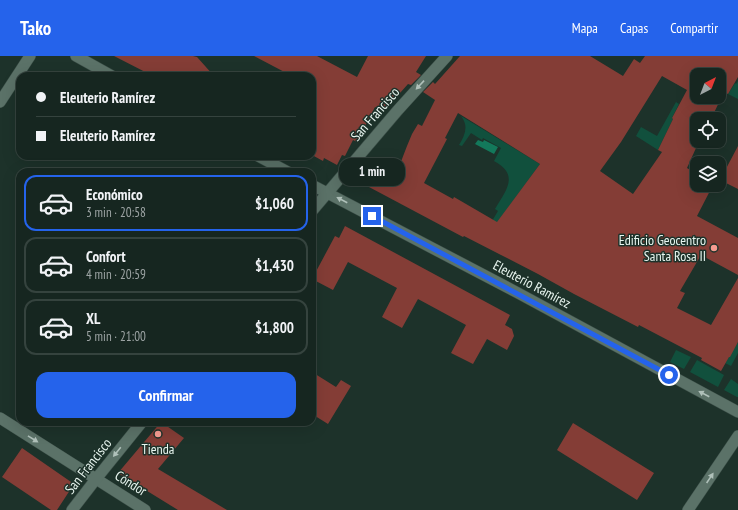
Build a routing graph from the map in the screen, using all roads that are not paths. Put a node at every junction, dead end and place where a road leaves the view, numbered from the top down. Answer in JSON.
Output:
{"nodes":[{"id":1,"x":30,"y":56,"type":"edge"},
{"id":2,"x":76,"y":56,"type":"edge"},
{"id":3,"x":447,"y":56,"type":"edge"},
{"id":4,"x":20,"y":72,"type":"edge"},
{"id":5,"x":105,"y":72,"type":"edge"},
{"id":6,"x":16,"y":77,"type":"edge"},
{"id":7,"x":0,"y":102,"type":"edge"},
{"id":8,"x":266,"y":160,"type":"edge"},
{"id":9,"x":280,"y":168,"type":"edge"},
{"id":10,"x":316,"y":187,"type":"edge"},
{"id":11,"x":327,"y":193,"type":"junction"},
{"id":12,"x":316,"y":206,"type":"edge"},
{"id":13,"x":738,"y":412,"type":"edge"},
{"id":14,"x":0,"y":418,"type":"edge"},
{"id":15,"x":139,"y":426,"type":"edge"},
{"id":16,"x":738,"y":436,"type":"edge"},
{"id":17,"x":96,"y":479,"type":"junction"},
{"id":18,"x":72,"y":510,"type":"edge"},
{"id":19,"x":145,"y":510,"type":"edge"},
{"id":20,"x":688,"y":510,"type":"edge"}],
"edges":[{"from":1,"to":4,"type":"street"},
{"from":2,"to":5,"type":"street"},
{"from":3,"to":11,"type":"street","name":"San Francisco","one_way":true},
{"from":6,"to":7,"type":"street"},
{"from":8,"to":9,"type":"street"},
{"from":10,"to":11,"type":"street","name":"Eleuterio Ramírez"},
{"from":11,"to":12,"type":"street","name":"San Francisco"},
{"from":13,"to":11,"type":"street","name":"Eleuterio Ramírez","one_way":true},
{"from":14,"to":17,"type":"street","name":"Cóndor","one_way":true},
{"from":15,"to":17,"type":"street","name":"San Francisco","one_way":true},
{"from":20,"to":16,"type":"street","one_way":true},
{"from":17,"to":18,"type":"street","name":"San Francisco"},
{"from":17,"to":19,"type":"street","name":"Cóndor"}]}
